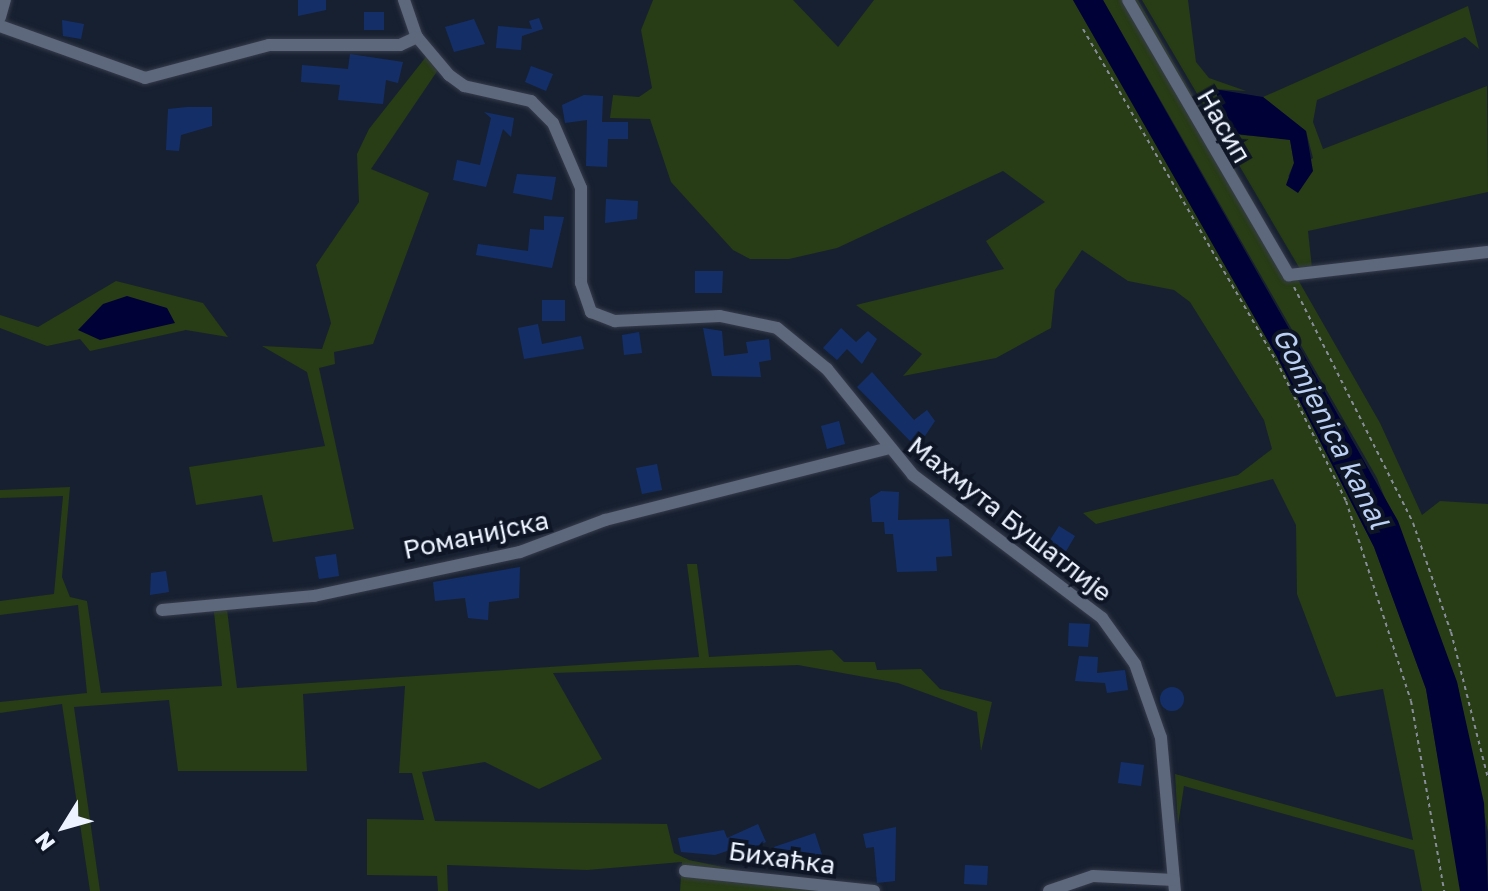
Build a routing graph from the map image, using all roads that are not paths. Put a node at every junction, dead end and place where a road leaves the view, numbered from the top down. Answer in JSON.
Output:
{"nodes":[{"id":1,"x":5,"y":0,"type":"edge"},
{"id":2,"x":404,"y":0,"type":"edge"},
{"id":3,"x":1128,"y":0,"type":"edge"},
{"id":4,"x":0,"y":17,"type":"edge"},
{"id":5,"x":0,"y":26,"type":"edge"},
{"id":6,"x":417,"y":37,"type":"junction"},
{"id":7,"x":1488,"y":252,"type":"edge"},
{"id":8,"x":886,"y":449,"type":"junction"},
{"id":9,"x":162,"y":610,"type":"dead end"},
{"id":10,"x":685,"y":871,"type":"dead end"},
{"id":11,"x":1174,"y":886,"type":"edge"},
{"id":12,"x":874,"y":891,"type":"edge"},
{"id":13,"x":1049,"y":891,"type":"edge"}],
"edges":[{"from":1,"to":4,"type":"street"},
{"from":2,"to":6,"type":"street","name":"Махмута Бушатлије"},
{"from":3,"to":7,"type":"street","name":"Насип"},
{"from":5,"to":6,"type":"street"},
{"from":6,"to":8,"type":"street","name":"Махмута Бушатлије"},
{"from":8,"to":9,"type":"street","name":"Романијска"},
{"from":8,"to":11,"type":"street","name":"Махмута Бушатлије"},
{"from":10,"to":12,"type":"street","name":"Бихаћка"},
{"from":11,"to":13,"type":"street"}]}
